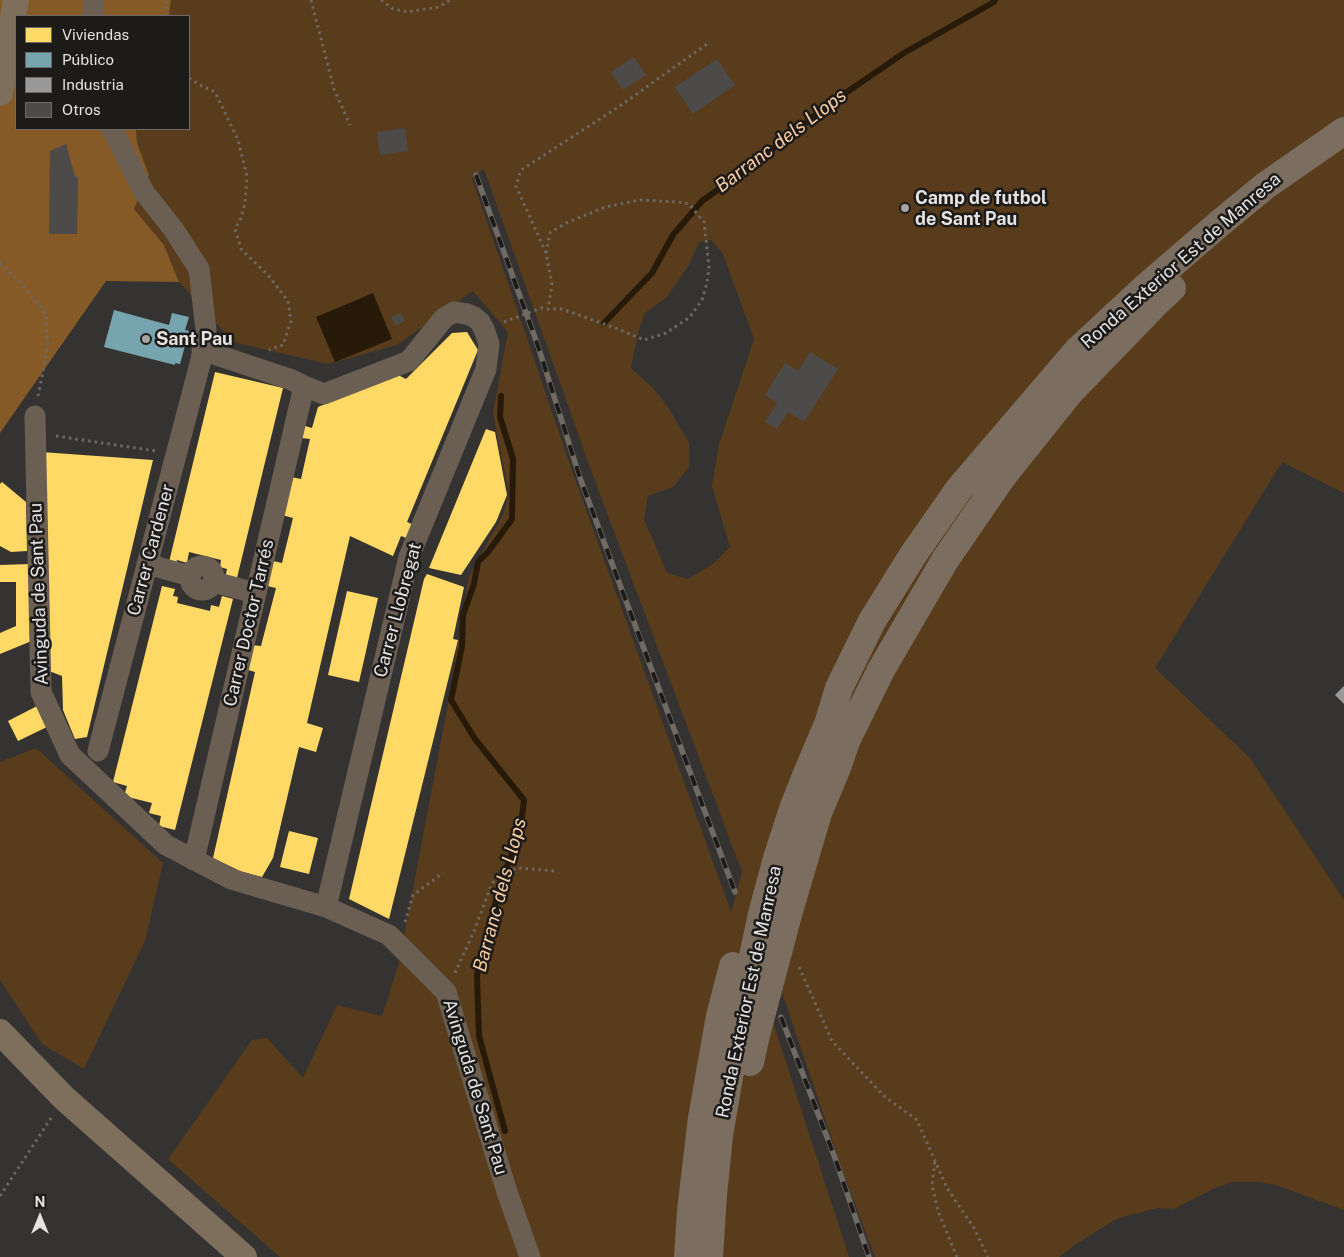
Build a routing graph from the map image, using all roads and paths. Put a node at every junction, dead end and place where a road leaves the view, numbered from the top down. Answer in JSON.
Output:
{"nodes":[{"id":1,"x":16,"y":0,"type":"edge"},
{"id":2,"x":94,"y":0,"type":"edge"},
{"id":3,"x":166,"y":0,"type":"edge"},
{"id":4,"x":311,"y":0,"type":"edge"},
{"id":5,"x":381,"y":0,"type":"edge"},
{"id":6,"x":450,"y":0,"type":"edge"},
{"id":7,"x":93,"y":15,"type":"edge"},
{"id":8,"x":165,"y":15,"type":"edge"},
{"id":9,"x":707,"y":44,"type":"dead end"},
{"id":10,"x":190,"y":79,"type":"edge"},
{"id":11,"x":0,"y":94,"type":"edge"},
{"id":12,"x":350,"y":125,"type":"dead end"},
{"id":13,"x":113,"y":130,"type":"edge"},
{"id":14,"x":1344,"y":131,"type":"edge"},
{"id":15,"x":1344,"y":154,"type":"edge"},
{"id":16,"x":546,"y":254,"type":"junction"},
{"id":17,"x":0,"y":263,"type":"edge"},
{"id":18,"x":548,"y":309,"type":"junction"},
{"id":19,"x":482,"y":325,"type":"junction"},
{"id":20,"x":202,"y":350,"type":"junction"},
{"id":21,"x":267,"y":350,"type":"dead end"},
{"id":22,"x":304,"y":386,"type":"junction"},
{"id":23,"x":35,"y":424,"type":"junction"},
{"id":24,"x":176,"y":454,"type":"junction"},
{"id":25,"x":147,"y":564,"type":"junction"},
{"id":26,"x":256,"y":593,"type":"junction"},
{"id":27,"x":839,"y":688,"type":"junction"},
{"id":28,"x":98,"y":750,"type":"dead end"},
{"id":29,"x":194,"y":860,"type":"junction"},
{"id":30,"x":555,"y":872,"type":"dead end"},
{"id":31,"x":443,"y":873,"type":"dead end"},
{"id":32,"x":326,"y":907,"type":"junction"},
{"id":33,"x":404,"y":950,"type":"junction"},
{"id":34,"x":777,"y":957,"type":"junction"},
{"id":35,"x":446,"y":992,"type":"junction"},
{"id":36,"x":0,"y":1032,"type":"edge"},
{"id":37,"x":64,"y":1098,"type":"junction"},
{"id":38,"x":935,"y":1161,"type":"junction"},
{"id":39,"x":0,"y":1196,"type":"edge"},
{"id":40,"x":244,"y":1257,"type":"edge"},
{"id":41,"x":530,"y":1257,"type":"edge"},
{"id":42,"x":688,"y":1257,"type":"edge"},
{"id":43,"x":708,"y":1257,"type":"edge"},
{"id":44,"x":725,"y":1257,"type":"edge"},
{"id":45,"x":956,"y":1257,"type":"edge"},
{"id":46,"x":988,"y":1257,"type":"edge"}],
"edges":[{"from":1,"to":11,"type":"main road"},
{"from":2,"to":7,"type":"street"},
{"from":3,"to":8,"type":"path"},
{"from":4,"to":12,"type":"path"},
{"from":5,"to":6,"type":"path"},
{"from":9,"to":16,"type":"path"},
{"from":10,"to":21,"type":"path"},
{"from":13,"to":20,"type":"street","name":"Carrer Cardener"},
{"from":14,"to":27,"type":"highway","name":"Ronda Exterior Est de Manresa"},
{"from":15,"to":34,"type":"highway","name":"Ronda Exterior Est de Manresa"},
{"from":16,"to":18,"type":"path"},
{"from":16,"to":18,"type":"path"},
{"from":17,"to":23,"type":"path"},
{"from":18,"to":19,"type":"path"},
{"from":19,"to":22,"type":"street"},
{"from":19,"to":32,"type":"street","name":"Carrer Llobregat"},
{"from":20,"to":22,"type":"street"},
{"from":20,"to":24,"type":"street","name":"Carrer Cardener"},
{"from":22,"to":26,"type":"street","name":"Carrer Doctor Tarrés"},
{"from":23,"to":24,"type":"path"},
{"from":23,"to":29,"type":"street","name":"Avinguda de Sant Pau"},
{"from":24,"to":25,"type":"street","name":"Carrer Cardener"},
{"from":25,"to":26,"type":"street"},
{"from":25,"to":28,"type":"street","name":"Carrer Cardener"},
{"from":26,"to":29,"type":"street","name":"Carrer Doctor Tarrés"},
{"from":27,"to":42,"type":"highway"},
{"from":27,"to":43,"type":"highway","name":"Ronda Exterior Est de Manresa"},
{"from":29,"to":32,"type":"street","name":"Avinguda de Sant Pau"},
{"from":30,"to":35,"type":"path"},
{"from":31,"to":33,"type":"path"},
{"from":32,"to":33,"type":"street","name":"Avinguda de Sant Pau"},
{"from":33,"to":35,"type":"street","name":"Avinguda de Sant Pau"},
{"from":34,"to":38,"type":"path"},
{"from":34,"to":44,"type":"highway","name":"Ronda Exterior Est de Manresa"},
{"from":35,"to":41,"type":"street","name":"Avinguda de Sant Pau"},
{"from":36,"to":37,"type":"main road"},
{"from":37,"to":39,"type":"path"},
{"from":37,"to":40,"type":"main road"},
{"from":38,"to":45,"type":"path"},
{"from":38,"to":46,"type":"path"}]}
